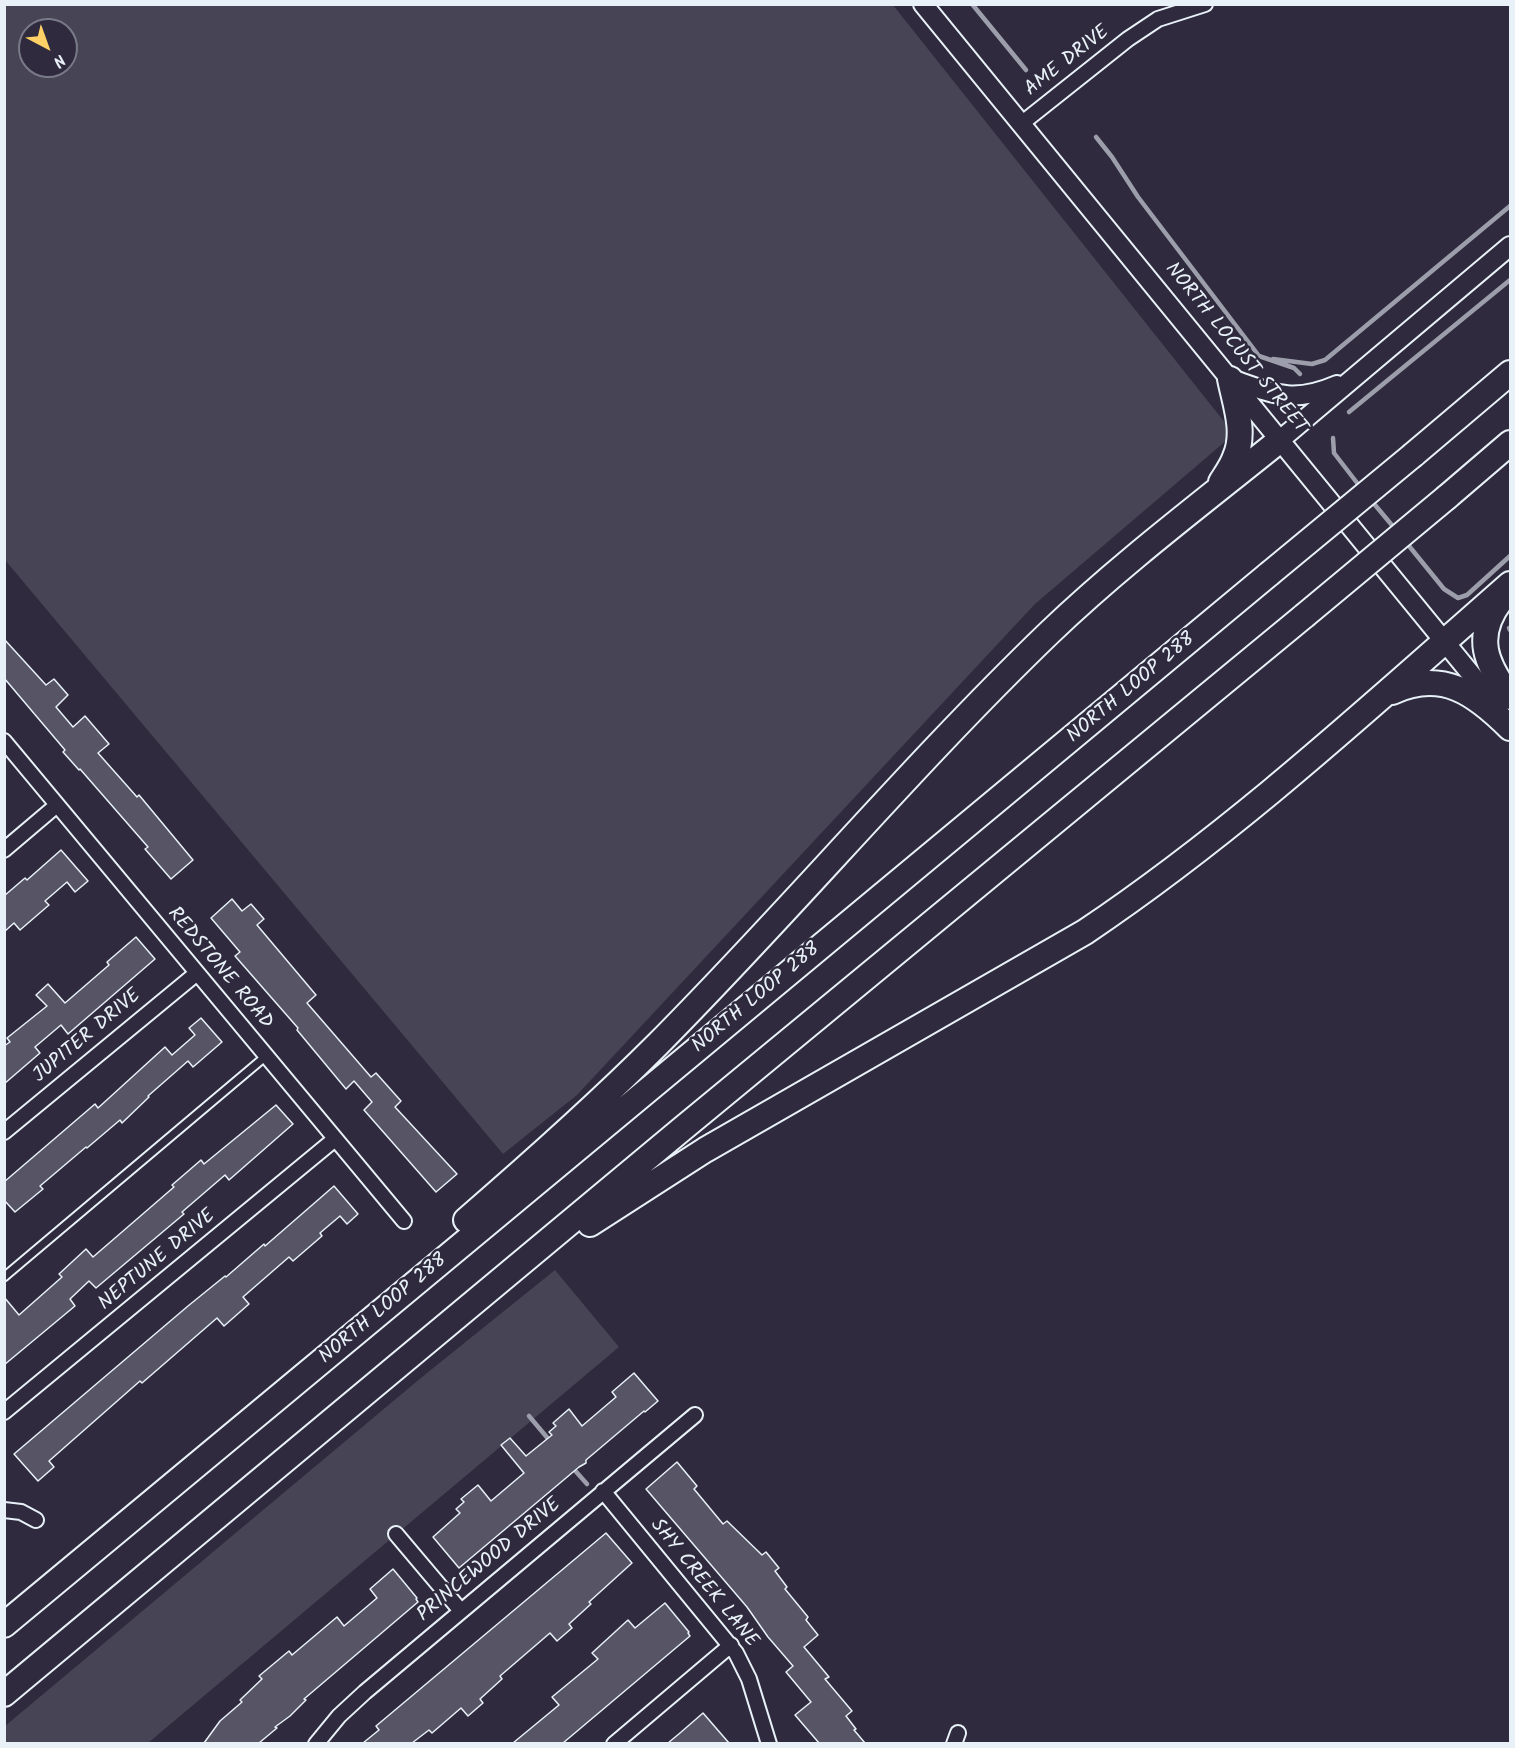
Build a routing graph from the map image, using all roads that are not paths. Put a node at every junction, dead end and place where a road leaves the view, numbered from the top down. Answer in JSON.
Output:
{"nodes":[{"id":1,"x":923,"y":4,"type":"edge"},
{"id":2,"x":1205,"y":4,"type":"edge"},
{"id":3,"x":1021,"y":124,"type":"junction"},
{"id":4,"x":1510,"y":246,"type":"edge"},
{"id":5,"x":1510,"y":373,"type":"edge"},
{"id":6,"x":1355,"y":377,"type":"junction"},
{"id":7,"x":1230,"y":379,"type":"junction"},
{"id":8,"x":1280,"y":440,"type":"junction"},
{"id":9,"x":1510,"y":443,"type":"edge"},
{"id":10,"x":1213,"y":494,"type":"junction"},
{"id":11,"x":1510,"y":586,"type":"edge"},
{"id":12,"x":1445,"y":642,"type":"junction"},
{"id":13,"x":1382,"y":697,"type":"junction"},
{"id":14,"x":1510,"y":697,"type":"edge"},
{"id":15,"x":1510,"y":723,"type":"edge"},
{"id":16,"x":1510,"y":728,"type":"edge"},
{"id":17,"x":4,"y":741,"type":"edge"},
{"id":18,"x":57,"y":805,"type":"junction"},
{"id":19,"x":4,"y":849,"type":"edge"},
{"id":20,"x":197,"y":973,"type":"junction"},
{"id":21,"x":266,"y":1056,"type":"junction"},
{"id":22,"x":4,"y":1132,"type":"edge"},
{"id":23,"x":335,"y":1139,"type":"junction"},
{"id":24,"x":404,"y":1221,"type":"dead end"},
{"id":25,"x":4,"y":1277,"type":"edge"},
{"id":26,"x":446,"y":1326,"type":"junction"},
{"id":27,"x":266,"y":1407,"type":"junction"},
{"id":28,"x":4,"y":1412,"type":"edge"},
{"id":29,"x":695,"y":1415,"type":"dead end"},
{"id":30,"x":603,"y":1491,"type":"junction"},
{"id":31,"x":4,"y":1510,"type":"edge"},
{"id":32,"x":36,"y":1520,"type":"dead end"},
{"id":33,"x":396,"y":1534,"type":"dead end"},
{"id":34,"x":461,"y":1611,"type":"junction"},
{"id":35,"x":4,"y":1625,"type":"edge"},
{"id":36,"x":731,"y":1645,"type":"junction"},
{"id":37,"x":4,"y":1694,"type":"edge"},
{"id":38,"x":316,"y":1743,"type":"edge"},
{"id":39,"x":614,"y":1743,"type":"edge"},
{"id":40,"x":769,"y":1743,"type":"edge"}],
"edges":[{"from":1,"to":3,"type":"main road","name":"NORTH LOCUST STREET"},
{"from":2,"to":3,"type":"street","name":"AME DRIVE"},
{"from":3,"to":7,"type":"main road","name":"NORTH LOCUST STREET"},
{"from":4,"to":6,"type":"main road"},
{"from":5,"to":27,"type":"highway","name":"NORTH LOOP 288","bridge":true},
{"from":6,"to":7,"type":"main road"},
{"from":6,"to":8,"type":"main road"},
{"from":7,"to":8,"type":"main road","name":"NORTH LOCUST STREET"},
{"from":7,"to":10,"type":"highway"},
{"from":8,"to":10,"type":"highway"},
{"from":8,"to":12,"type":"main road","name":"NORTH LOCUST STREET"},
{"from":9,"to":26,"type":"highway","bridge":true},
{"from":10,"to":27,"type":"highway"},
{"from":11,"to":12,"type":"highway"},
{"from":11,"to":14,"type":"highway"},
{"from":12,"to":13,"type":"highway"},
{"from":12,"to":15,"type":"main road","name":"NORTH LOCUST STREET"},
{"from":13,"to":16,"type":"highway"},
{"from":13,"to":26,"type":"highway"},
{"from":17,"to":18,"type":"street","name":"REDSTONE ROAD"},
{"from":18,"to":19,"type":"street"},
{"from":18,"to":20,"type":"street","name":"REDSTONE ROAD"},
{"from":20,"to":21,"type":"street","name":"REDSTONE ROAD"},
{"from":20,"to":22,"type":"street","name":"JUPITER DRIVE"},
{"from":21,"to":23,"type":"street","name":"REDSTONE ROAD"},
{"from":21,"to":25,"type":"lane"},
{"from":23,"to":24,"type":"street","name":"REDSTONE ROAD"},
{"from":23,"to":28,"type":"street","name":"NEPTUNE DRIVE"},
{"from":26,"to":37,"type":"highway"},
{"from":27,"to":35,"type":"highway","name":"NORTH LOOP 288"},
{"from":29,"to":30,"type":"street","name":"PRINCEWOOD DRIVE"},
{"from":30,"to":34,"type":"street","name":"PRINCEWOOD DRIVE"},
{"from":30,"to":36,"type":"street","name":"SHY CREEK LANE"},
{"from":31,"to":32,"type":"street"},
{"from":33,"to":34,"type":"street"},
{"from":34,"to":38,"type":"street","name":"PRINCEWOOD DRIVE"},
{"from":36,"to":39,"type":"street"},
{"from":36,"to":40,"type":"street","name":"SHY CREEK LANE"}]}
